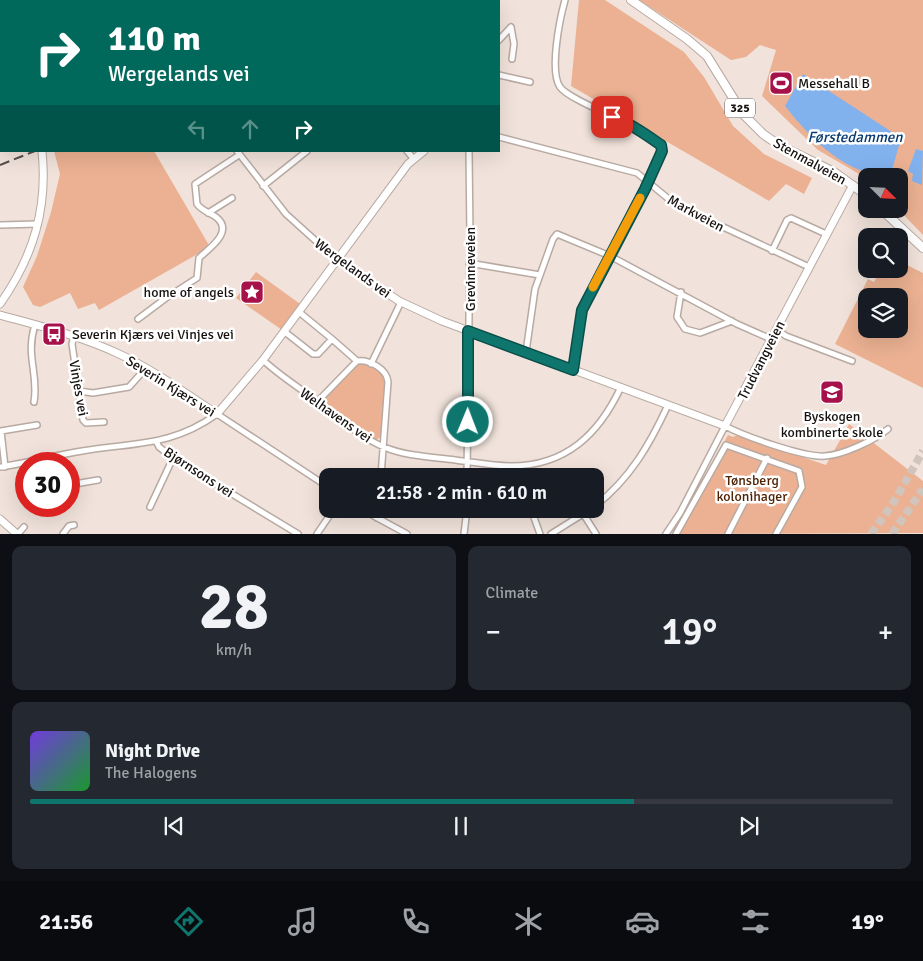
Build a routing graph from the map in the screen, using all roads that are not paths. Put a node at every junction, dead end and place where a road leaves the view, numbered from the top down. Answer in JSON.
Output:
{"nodes":[{"id":1,"x":565,"y":0,"type":"edge"},
{"id":2,"x":631,"y":0,"type":"edge"},
{"id":3,"x":500,"y":39,"type":"edge"},
{"id":4,"x":512,"y":59,"type":"dead end"},
{"id":5,"x":500,"y":75,"type":"edge"},
{"id":6,"x":530,"y":82,"type":"dead end"},
{"id":7,"x":500,"y":137,"type":"edge"},
{"id":8,"x":42,"y":152,"type":"edge"},
{"id":9,"x":306,"y":152,"type":"edge"},
{"id":10,"x":408,"y":152,"type":"edge"},
{"id":11,"x":422,"y":152,"type":"edge"},
{"id":12,"x":468,"y":152,"type":"edge"},
{"id":13,"x":238,"y":153,"type":"edge"},
{"id":14,"x":413,"y":158,"type":"junction"},
{"id":15,"x":648,"y":180,"type":"junction"},
{"id":16,"x":853,"y":185,"type":"junction"},
{"id":17,"x":263,"y":186,"type":"junction"},
{"id":18,"x":858,"y":189,"type":"edge"},
{"id":19,"x":232,"y":198,"type":"dead end"},
{"id":20,"x":208,"y":213,"type":"junction"},
{"id":21,"x":891,"y":218,"type":"edge"},
{"id":22,"x":39,"y":224,"type":"junction"},
{"id":23,"x":0,"y":225,"type":"edge"},
{"id":24,"x":826,"y":234,"type":"junction"},
{"id":25,"x":923,"y":248,"type":"edge"},
{"id":26,"x":772,"y":251,"type":"junction"},
{"id":27,"x":610,"y":256,"type":"junction"},
{"id":28,"x":337,"y":260,"type":"junction"},
{"id":29,"x":470,"y":263,"type":"junction"},
{"id":30,"x":809,"y":267,"type":"junction"},
{"id":31,"x":540,"y":275,"type":"junction"},
{"id":32,"x":681,"y":292,"type":"junction"},
{"id":33,"x":401,"y":302,"type":"junction"},
{"id":34,"x":0,"y":304,"type":"edge"},
{"id":35,"x":299,"y":312,"type":"junction"},
{"id":36,"x":0,"y":315,"type":"edge"},
{"id":37,"x":138,"y":319,"type":"dead end"},
{"id":38,"x":732,"y":322,"type":"junction"},
{"id":39,"x":35,"y":325,"type":"junction"},
{"id":40,"x":776,"y":330,"type":"junction"},
{"id":41,"x":468,"y":331,"type":"junction"},
{"id":42,"x":284,"y":332,"type":"junction"},
{"id":43,"x":74,"y":336,"type":"junction"},
{"id":44,"x":332,"y":338,"type":"junction"},
{"id":45,"x":771,"y":339,"type":"junction"},
{"id":46,"x":526,"y":352,"type":"junction"},
{"id":47,"x":263,"y":360,"type":"junction"},
{"id":48,"x":357,"y":361,"type":"junction"},
{"id":49,"x":852,"y":361,"type":"dead end"},
{"id":50,"x":371,"y":364,"type":"junction"},
{"id":51,"x":146,"y":368,"type":"junction"},
{"id":52,"x":573,"y":370,"type":"junction"},
{"id":53,"x":621,"y":387,"type":"junction"},
{"id":54,"x":79,"y":391,"type":"junction"},
{"id":55,"x":34,"y":402,"type":"dead end"},
{"id":56,"x":317,"y":402,"type":"junction"},
{"id":57,"x":668,"y":404,"type":"junction"},
{"id":58,"x":216,"y":414,"type":"junction"},
{"id":59,"x":104,"y":422,"type":"dead end"},
{"id":60,"x":37,"y":425,"type":"dead end"},
{"id":61,"x":725,"y":426,"type":"junction"},
{"id":62,"x":888,"y":429,"type":"dead end"},
{"id":63,"x":156,"y":441,"type":"junction"},
{"id":64,"x":382,"y":446,"type":"junction"},
{"id":65,"x":77,"y":452,"type":"edge"},
{"id":66,"x":173,"y":458,"type":"junction"},
{"id":67,"x":767,"y":458,"type":"junction"},
{"id":68,"x":468,"y":462,"type":"junction"},
{"id":69,"x":524,"y":466,"type":"joint"},
{"id":70,"x":3,"y":467,"type":"edge"},
{"id":71,"x":381,"y":468,"type":"edge"},
{"id":72,"x":468,"y":468,"type":"edge"},
{"id":73,"x":98,"y":480,"type":"dead end"},
{"id":74,"x":319,"y":481,"type":"edge"},
{"id":75,"x":80,"y":483,"type":"edge"},
{"id":76,"x":604,"y":498,"type":"edge"},
{"id":77,"x":150,"y":507,"type":"dead end"},
{"id":78,"x":328,"y":518,"type":"edge"},
{"id":79,"x":377,"y":518,"type":"edge"},
{"id":80,"x":465,"y":518,"type":"edge"},
{"id":81,"x":534,"y":518,"type":"edge"},
{"id":82,"x":579,"y":518,"type":"edge"},
{"id":83,"x":586,"y":518,"type":"edge"},
{"id":84,"x":0,"y":519,"type":"edge"},
{"id":85,"x":74,"y":525,"type":"dead end"},
{"id":86,"x":24,"y":527,"type":"dead end"},
{"id":87,"x":18,"y":534,"type":"edge"},
{"id":88,"x":63,"y":534,"type":"edge"},
{"id":89,"x":298,"y":534,"type":"edge"},
{"id":90,"x":317,"y":534,"type":"edge"},
{"id":91,"x":407,"y":534,"type":"edge"},
{"id":92,"x":464,"y":534,"type":"edge"},
{"id":93,"x":540,"y":534,"type":"edge"},
{"id":94,"x":551,"y":534,"type":"edge"},
{"id":95,"x":596,"y":534,"type":"edge"},
{"id":96,"x":666,"y":534,"type":"edge"},
{"id":97,"x":676,"y":534,"type":"edge"},
{"id":98,"x":728,"y":534,"type":"edge"},
{"id":99,"x":776,"y":534,"type":"edge"}],
"edges":[{"from":1,"to":15,"type":"street"},
{"from":2,"to":16,"type":"main road","name":"Stenmalveien","number":"325"},
{"from":3,"to":4,"type":"street"},
{"from":5,"to":6,"type":"street"},
{"from":7,"to":15,"type":"street","name":"Markveien"},
{"from":8,"to":22,"type":"main road"},
{"from":9,"to":17,"type":"street"},
{"from":10,"to":14,"type":"street"},
{"from":11,"to":14,"type":"main road"},
{"from":12,"to":29,"type":"street","name":"Grevinneveien"},
{"from":13,"to":17,"type":"street","name":"Wergelands vei"},
{"from":13,"to":20,"type":"street"},
{"from":14,"to":28,"type":"main road"},
{"from":15,"to":26,"type":"street","name":"Markveien"},
{"from":15,"to":27,"type":"street"},
{"from":16,"to":18,"type":"main road","name":"Stenmalveien","number":"325"},
{"from":16,"to":24,"type":"main road","name":"Trudvangveien"},
{"from":17,"to":28,"type":"street","name":"Wergelands vei"},
{"from":19,"to":20,"type":"street"},
{"from":20,"to":37,"type":"street"},
{"from":21,"to":25,"type":"main road"},
{"from":22,"to":23,"type":"street"},
{"from":22,"to":34,"type":"main road"},
{"from":24,"to":26,"type":"street"},
{"from":24,"to":30,"type":"main road","name":"Trudvangveien"},
{"from":26,"to":30,"type":"street","name":"Markveien"},
{"from":27,"to":31,"type":"street"},
{"from":27,"to":32,"type":"street"},
{"from":27,"to":52,"type":"street"},
{"from":28,"to":33,"type":"main road","name":"Wergelands vei"},
{"from":28,"to":35,"type":"main road"},
{"from":29,"to":31,"type":"street"},
{"from":29,"to":41,"type":"street","name":"Grevinneveien"},
{"from":30,"to":40,"type":"main road","name":"Trudvangveien"},
{"from":31,"to":46,"type":"street"},
{"from":32,"to":38,"type":"street"},
{"from":32,"to":38,"type":"street"},
{"from":33,"to":41,"type":"main road","name":"Wergelands vei"},
{"from":33,"to":50,"type":"street"},
{"from":35,"to":42,"type":"main road"},
{"from":35,"to":44,"type":"street"},
{"from":36,"to":39,"type":"main road","name":"Severin Kjærs vei"},
{"from":38,"to":45,"type":"street"},
{"from":39,"to":43,"type":"main road","name":"Severin Kjærs vei"},
{"from":39,"to":55,"type":"street"},
{"from":40,"to":45,"type":"main road","name":"Trudvangveien"},
{"from":40,"to":49,"type":"street"},
{"from":41,"to":46,"type":"main road","name":"Wergelands vei"},
{"from":41,"to":68,"type":"street","name":"Grevinneveien"},
{"from":42,"to":44,"type":"street"},
{"from":42,"to":47,"type":"main road"},
{"from":43,"to":51,"type":"main road","name":"Severin Kjærs vei"},
{"from":43,"to":54,"type":"street","name":"Vinjes vei"},
{"from":44,"to":48,"type":"street"},
{"from":45,"to":61,"type":"main road","name":"Trudvangveien"},
{"from":46,"to":52,"type":"main road","name":"Wergelands vei"},
{"from":47,"to":56,"type":"street","name":"Welhavens vei"},
{"from":47,"to":58,"type":"main road"},
{"from":48,"to":50,"type":"street"},
{"from":48,"to":56,"type":"street"},
{"from":50,"to":64,"type":"street"},
{"from":51,"to":54,"type":"street"},
{"from":51,"to":58,"type":"main road","name":"Severin Kjærs vei"},
{"from":52,"to":53,"type":"main road","name":"Wergelands vei"},
{"from":53,"to":57,"type":"main road","name":"Wergelands vei"},
{"from":53,"to":69,"type":"street","name":"Welhavens vei"},
{"from":54,"to":59,"type":"street","name":"Vinjes vei"},
{"from":56,"to":64,"type":"street","name":"Welhavens vei"},
{"from":57,"to":61,"type":"main road","name":"Wergelands vei"},
{"from":57,"to":76,"type":"street"},
{"from":58,"to":63,"type":"street"},
{"from":58,"to":74,"type":"street","name":"Severin Kjærs vei"},
{"from":60,"to":70,"type":"street","name":"Bjørnsons vei"},
{"from":61,"to":62,"type":"street"},
{"from":61,"to":96,"type":"street","name":"Trudvangveien"},
{"from":63,"to":65,"type":"street","name":"Bjørnsons vei"},
{"from":63,"to":66,"type":"street","name":"Bjørnsons vei"},
{"from":64,"to":68,"type":"street","name":"Welhavens vei"},
{"from":64,"to":71,"type":"street"},
{"from":66,"to":77,"type":"street"},
{"from":66,"to":89,"type":"street","name":"Bjørnsons vei"},
{"from":67,"to":97,"type":"street"},
{"from":67,"to":98,"type":"street"},
{"from":67,"to":99,"type":"street"},
{"from":68,"to":69,"type":"street","name":"Welhavens vei"},
{"from":68,"to":72,"type":"street","name":"Grevinneveien"},
{"from":73,"to":75,"type":"street"},
{"from":78,"to":90,"type":"street"},
{"from":79,"to":91,"type":"street"},
{"from":80,"to":92,"type":"street"},
{"from":81,"to":93,"type":"street"},
{"from":82,"to":94,"type":"street"},
{"from":83,"to":95,"type":"street"},
{"from":84,"to":87,"type":"main road"},
{"from":85,"to":88,"type":"street"},
{"from":86,"to":87,"type":"street"}]}
